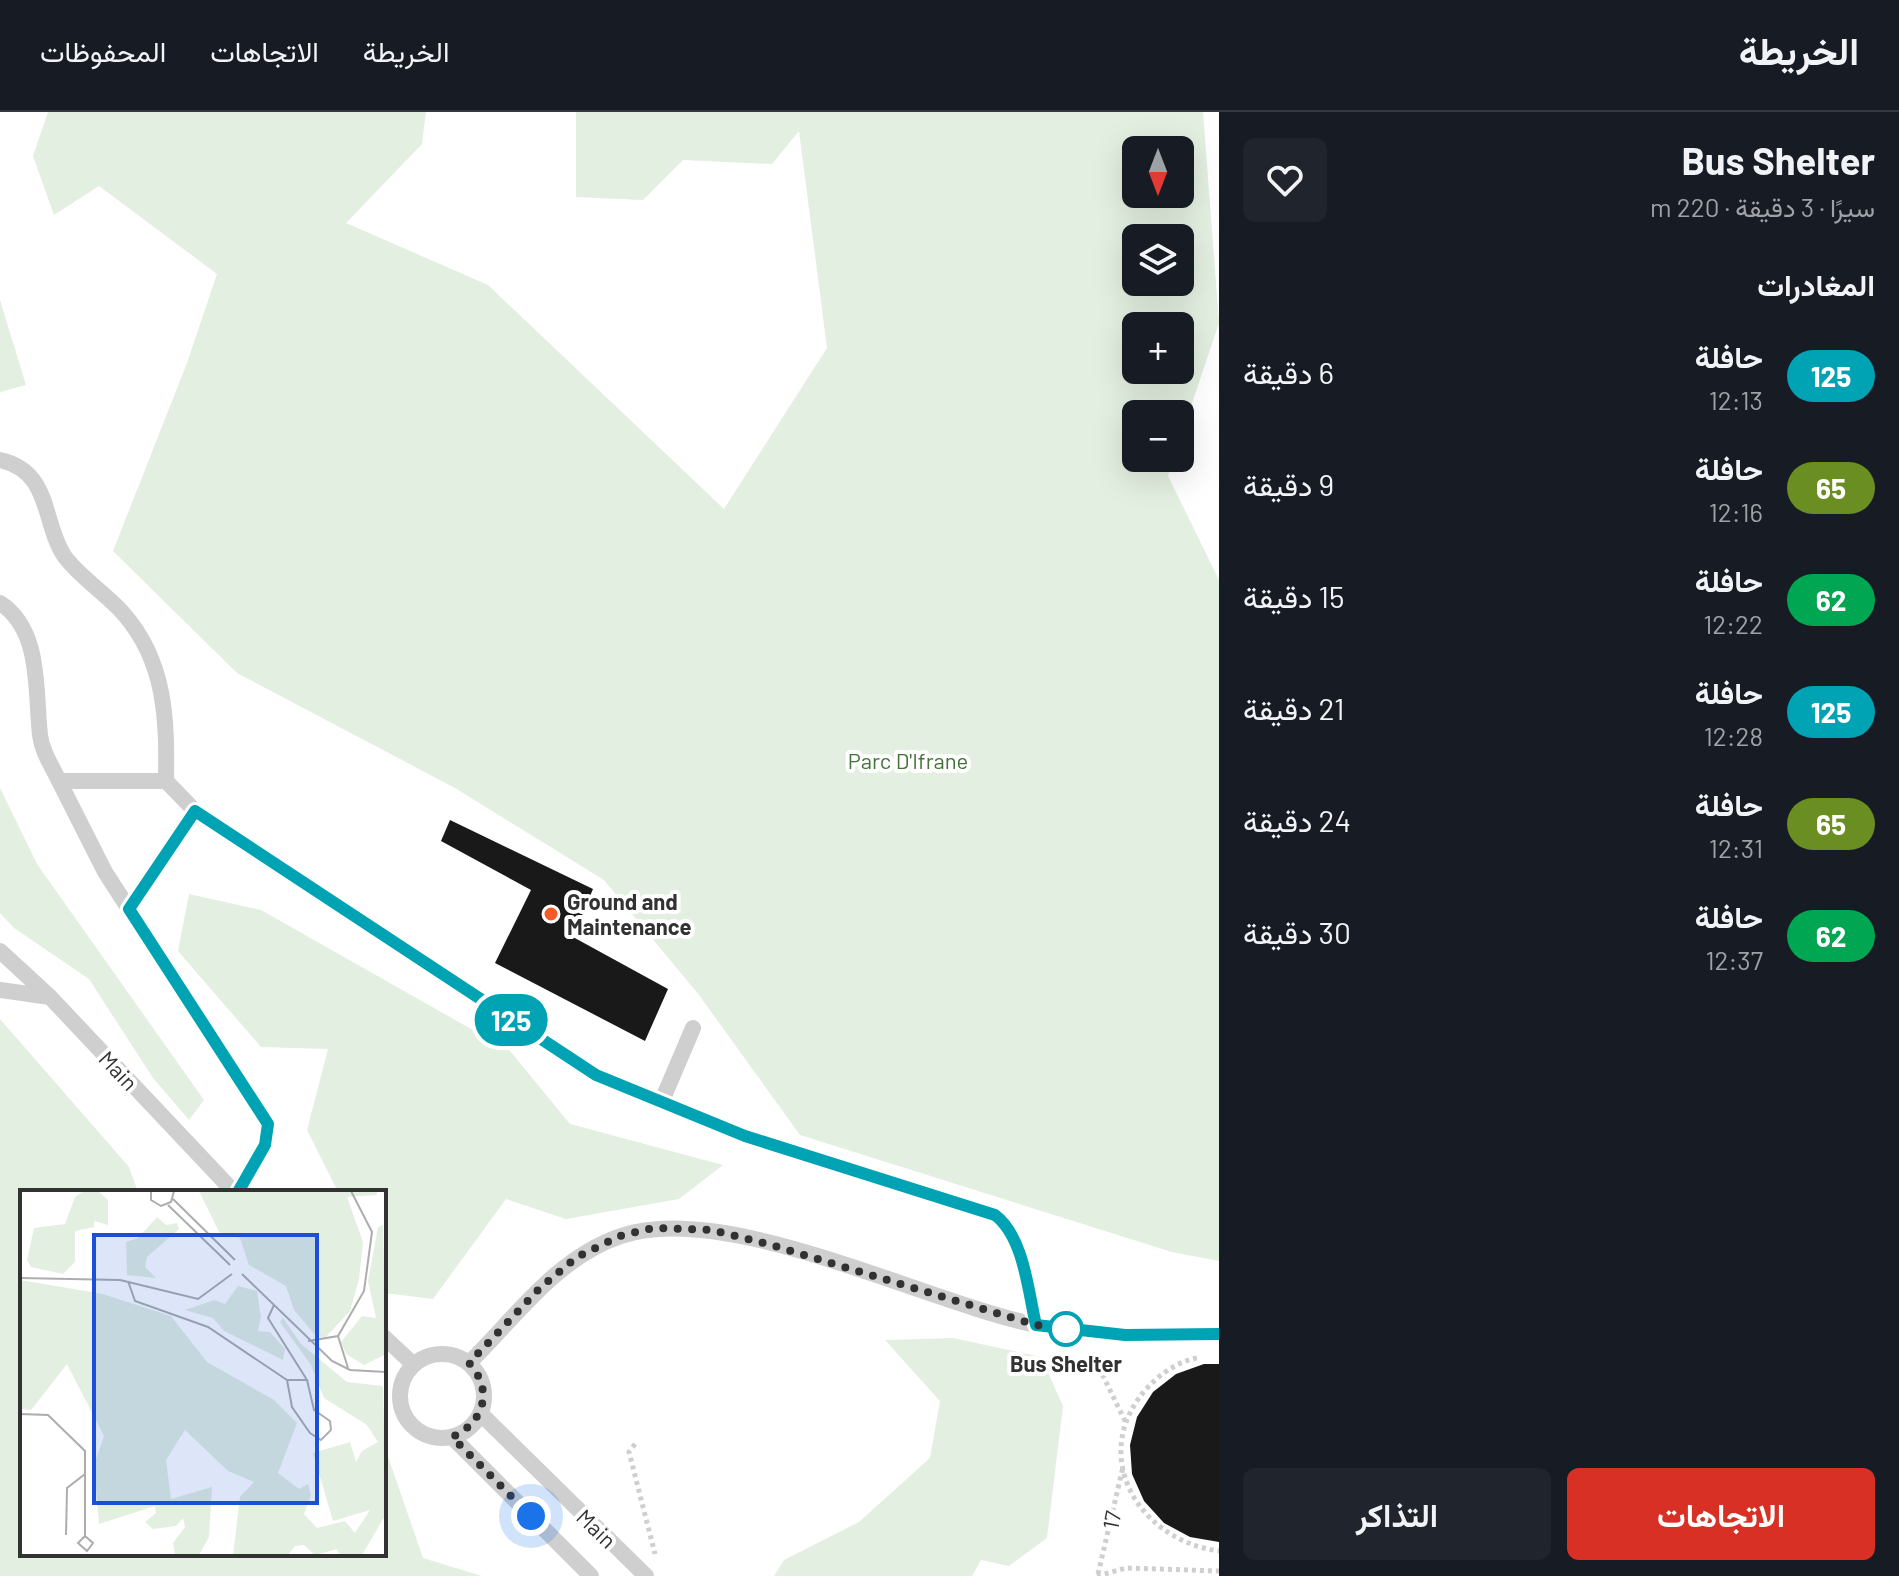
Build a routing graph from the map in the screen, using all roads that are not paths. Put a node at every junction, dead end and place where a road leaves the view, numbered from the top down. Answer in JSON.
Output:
{"nodes":[{"id":1,"x":0,"y":460,"type":"edge"},
{"id":2,"x":0,"y":603,"type":"edge"},
{"id":3,"x":59,"y":781,"type":"junction"},
{"id":4,"x":166,"y":781,"type":"junction"},
{"id":5,"x":195,"y":811,"type":"junction"},
{"id":6,"x":129,"y":909,"type":"junction"},
{"id":7,"x":0,"y":951,"type":"edge"},
{"id":8,"x":0,"y":990,"type":"edge"},
{"id":9,"x":50,"y":997,"type":"junction"},
{"id":10,"x":693,"y":1028,"type":"dead end"},
{"id":11,"x":661,"y":1103,"type":"junction"},
{"id":12,"x":234,"y":1190,"type":"edge"},
{"id":13,"x":237,"y":1190,"type":"edge"},
{"id":14,"x":1036,"y":1325,"type":"junction"},
{"id":15,"x":1219,"y":1334,"type":"edge"},
{"id":16,"x":386,"y":1339,"type":"edge"},
{"id":17,"x":469,"y":1363,"type":"junction"},
{"id":18,"x":414,"y":1365,"type":"junction"},
{"id":19,"x":480,"y":1413,"type":"junction"},
{"id":20,"x":452,"y":1437,"type":"junction"},
{"id":21,"x":591,"y":1576,"type":"edge"},
{"id":22,"x":646,"y":1576,"type":"edge"}],
"edges":[{"from":1,"to":4,"type":"lane"},
{"from":2,"to":3,"type":"lane"},
{"from":3,"to":4,"type":"lane"},
{"from":3,"to":6,"type":"lane"},
{"from":4,"to":5,"type":"lane"},
{"from":5,"to":6,"type":"lane"},
{"from":5,"to":11,"type":"lane"},
{"from":6,"to":13,"type":"lane"},
{"from":7,"to":9,"type":"lane","name":"Main"},
{"from":8,"to":9,"type":"lane"},
{"from":9,"to":12,"type":"lane","name":"Main"},
{"from":10,"to":11,"type":"lane"},
{"from":11,"to":14,"type":"lane"},
{"from":14,"to":15,"type":"lane"},
{"from":14,"to":17,"type":"lane"},
{"from":16,"to":18,"type":"lane"},
{"from":17,"to":18,"type":"lane"},
{"from":17,"to":19,"type":"lane"},
{"from":18,"to":20,"type":"lane"},
{"from":19,"to":20,"type":"lane"},
{"from":19,"to":22,"type":"lane","name":"Main"},
{"from":20,"to":21,"type":"lane","name":"Main"}]}
